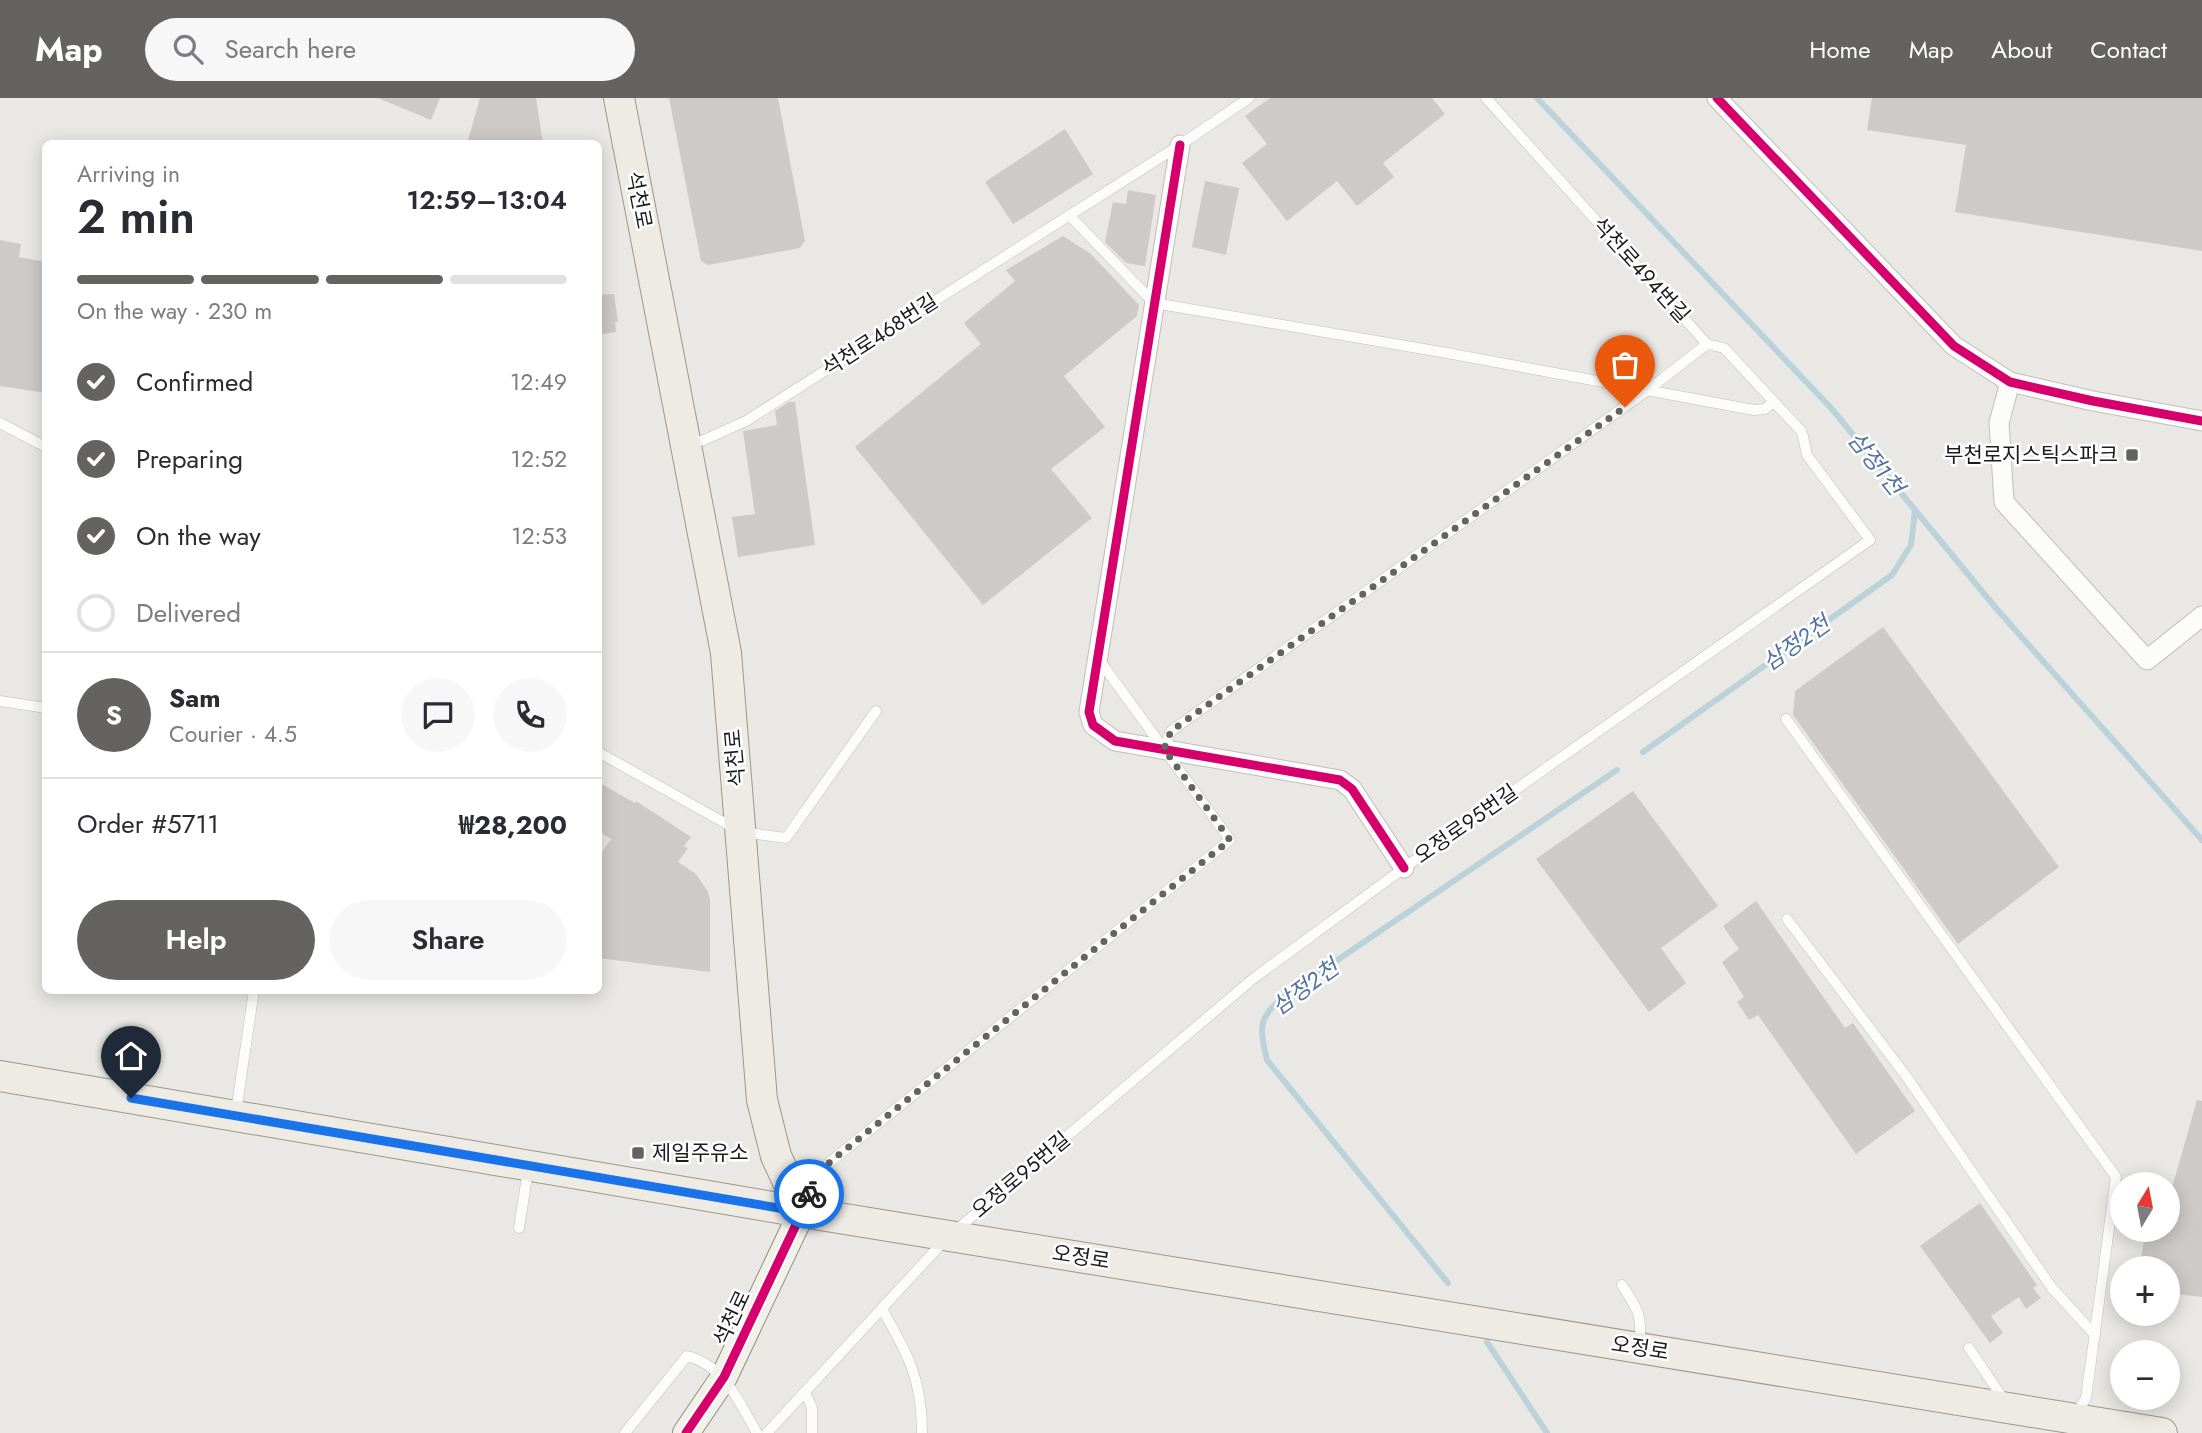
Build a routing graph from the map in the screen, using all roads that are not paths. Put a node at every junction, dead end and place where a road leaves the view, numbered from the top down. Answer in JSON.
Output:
{"nodes":[{"id":1,"x":619,"y":98,"type":"edge"},
{"id":2,"x":1249,"y":98,"type":"edge"},
{"id":3,"x":1486,"y":98,"type":"edge"},
{"id":4,"x":1717,"y":98,"type":"edge"},
{"id":5,"x":1180,"y":145,"type":"junction"},
{"id":6,"x":1069,"y":215,"type":"junction"},
{"id":7,"x":1154,"y":303,"type":"junction"},
{"id":8,"x":1707,"y":344,"type":"junction"},
{"id":9,"x":2010,"y":382,"type":"junction"},
{"id":10,"x":1648,"y":390,"type":"junction"},
{"id":11,"x":1773,"y":402,"type":"junction"},
{"id":12,"x":2202,"y":421,"type":"edge"},
{"id":13,"x":0,"y":423,"type":"edge"},
{"id":14,"x":42,"y":445,"type":"edge"},
{"id":15,"x":686,"y":445,"type":"junction"},
{"id":16,"x":1870,"y":540,"type":"joint"},
{"id":17,"x":2202,"y":616,"type":"edge"},
{"id":18,"x":1098,"y":658,"type":"junction"},
{"id":19,"x":0,"y":701,"type":"edge"},
{"id":20,"x":42,"y":707,"type":"edge"},
{"id":21,"x":876,"y":711,"type":"dead end"},
{"id":22,"x":1786,"y":719,"type":"dead end"},
{"id":23,"x":1164,"y":749,"type":"junction"},
{"id":24,"x":602,"y":754,"type":"edge"},
{"id":25,"x":740,"y":832,"type":"junction"},
{"id":26,"x":1404,"y":868,"type":"junction"},
{"id":27,"x":1787,"y":919,"type":"dead end"},
{"id":28,"x":253,"y":994,"type":"edge"},
{"id":29,"x":0,"y":1076,"type":"edge"},
{"id":30,"x":236,"y":1116,"type":"junction"},
{"id":31,"x":528,"y":1166,"type":"junction"},
{"id":32,"x":802,"y":1212,"type":"junction"},
{"id":33,"x":519,"y":1228,"type":"dead end"},
{"id":34,"x":949,"y":1236,"type":"junction"},
{"id":35,"x":1622,"y":1285,"type":"dead end"},
{"id":36,"x":881,"y":1309,"type":"junction"},
{"id":37,"x":2095,"y":1335,"type":"junction"},
{"id":38,"x":1639,"y":1348,"type":"junction"},
{"id":39,"x":1969,"y":1348,"type":"dead end"},
{"id":40,"x":724,"y":1377,"type":"junction"},
{"id":41,"x":805,"y":1392,"type":"junction"},
{"id":42,"x":2009,"y":1408,"type":"junction"},
{"id":43,"x":2072,"y":1426,"type":"edge"},
{"id":44,"x":625,"y":1433,"type":"edge"},
{"id":45,"x":686,"y":1433,"type":"edge"},
{"id":46,"x":757,"y":1433,"type":"edge"},
{"id":47,"x":767,"y":1433,"type":"edge"},
{"id":48,"x":812,"y":1433,"type":"edge"},
{"id":49,"x":922,"y":1433,"type":"edge"},
{"id":50,"x":2162,"y":1433,"type":"edge"}],
"edges":[{"from":1,"to":15,"type":"main road","name":"석천로"},
{"from":2,"to":5,"type":"lane","name":"석천로468번길"},
{"from":3,"to":8,"type":"lane","name":"석천로494번길"},
{"from":4,"to":9,"type":"street"},
{"from":5,"to":6,"type":"lane","name":"석천로468번길"},
{"from":5,"to":7,"type":"street"},
{"from":6,"to":7,"type":"lane"},
{"from":6,"to":15,"type":"lane","name":"석천로468번길"},
{"from":7,"to":10,"type":"lane"},
{"from":7,"to":18,"type":"street"},
{"from":8,"to":10,"type":"lane"},
{"from":8,"to":11,"type":"lane","name":"석천로494번길"},
{"from":9,"to":12,"type":"street"},
{"from":9,"to":17,"type":"street"},
{"from":10,"to":11,"type":"lane"},
{"from":10,"to":23,"type":"lane"},
{"from":11,"to":16,"type":"lane","name":"석천로494번길"},
{"from":13,"to":14,"type":"lane"},
{"from":15,"to":25,"type":"main road","name":"석천로"},
{"from":16,"to":26,"type":"lane","name":"오정로95번길"},
{"from":18,"to":23,"type":"lane"},
{"from":18,"to":23,"type":"street"},
{"from":19,"to":20,"type":"lane"},
{"from":21,"to":25,"type":"lane"},
{"from":22,"to":37,"type":"lane"},
{"from":23,"to":26,"type":"street"},
{"from":23,"to":32,"type":"lane"},
{"from":24,"to":25,"type":"lane"},
{"from":25,"to":32,"type":"main road","name":"석천로"},
{"from":26,"to":34,"type":"lane","name":"오정로95번길"},
{"from":27,"to":37,"type":"lane"},
{"from":28,"to":30,"type":"lane"},
{"from":29,"to":30,"type":"main road","name":"오정로"},
{"from":30,"to":31,"type":"main road","name":"오정로"},
{"from":31,"to":32,"type":"main road","name":"오정로"},
{"from":31,"to":33,"type":"lane"},
{"from":32,"to":34,"type":"main road","name":"오정로"},
{"from":32,"to":40,"type":"street","name":"석천로"},
{"from":34,"to":36,"type":"lane","name":"오정로95번길"},
{"from":34,"to":38,"type":"main road","name":"오정로"},
{"from":35,"to":38,"type":"lane"},
{"from":36,"to":41,"type":"lane","name":"오정로95번길"},
{"from":36,"to":49,"type":"lane"},
{"from":37,"to":43,"type":"lane"},
{"from":38,"to":42,"type":"main road","name":"오정로"},
{"from":39,"to":42,"type":"lane"},
{"from":40,"to":44,"type":"lane"},
{"from":40,"to":45,"type":"street","name":"석천로"},
{"from":40,"to":46,"type":"lane"},
{"from":41,"to":47,"type":"lane","name":"오정로95번길"},
{"from":41,"to":48,"type":"lane"},
{"from":42,"to":43,"type":"main road","name":"오정로"},
{"from":43,"to":50,"type":"main road","name":"오정로"}]}
